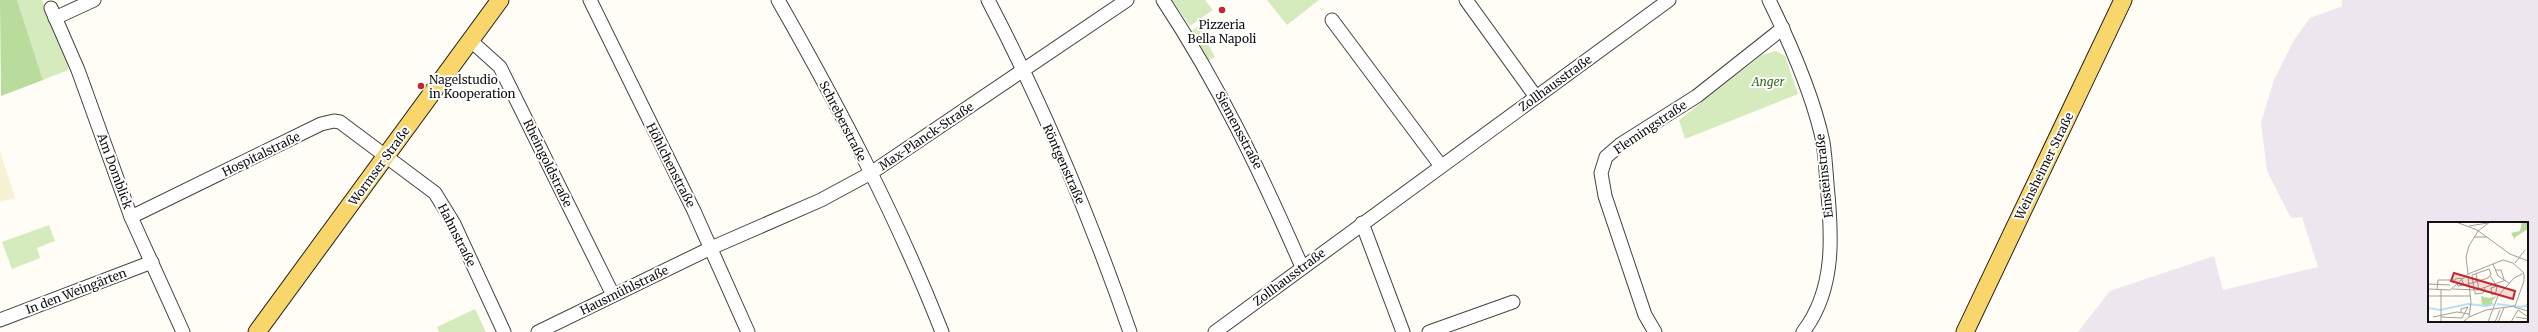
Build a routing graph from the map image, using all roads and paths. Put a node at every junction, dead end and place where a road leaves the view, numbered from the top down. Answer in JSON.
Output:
{"nodes":[{"id":1,"x":94,"y":0,"type":"edge"},
{"id":2,"x":500,"y":0,"type":"edge"},
{"id":3,"x":590,"y":0,"type":"edge"},
{"id":4,"x":778,"y":0,"type":"edge"},
{"id":5,"x":988,"y":0,"type":"edge"},
{"id":6,"x":1127,"y":0,"type":"edge"},
{"id":7,"x":1163,"y":0,"type":"edge"},
{"id":8,"x":1466,"y":0,"type":"edge"},
{"id":9,"x":1669,"y":0,"type":"edge"},
{"id":10,"x":1769,"y":0,"type":"edge"},
{"id":11,"x":2124,"y":0,"type":"edge"},
{"id":12,"x":1332,"y":20,"type":"dead end"},
{"id":13,"x":1783,"y":28,"type":"junction"},
{"id":14,"x":470,"y":40,"type":"junction"},
{"id":15,"x":1022,"y":72,"type":"junction"},
{"id":16,"x":1536,"y":97,"type":"junction"},
{"id":17,"x":387,"y":156,"type":"junction"},
{"id":18,"x":1441,"y":166,"type":"junction"},
{"id":19,"x":871,"y":174,"type":"junction"},
{"id":20,"x":131,"y":217,"type":"junction"},
{"id":21,"x":1362,"y":223,"type":"junction"},
{"id":22,"x":711,"y":248,"type":"junction"},
{"id":23,"x":152,"y":262,"type":"junction"},
{"id":24,"x":1302,"y":267,"type":"junction"},
{"id":25,"x":613,"y":295,"type":"junction"},
{"id":26,"x":1513,"y":302,"type":"dead end"},
{"id":27,"x":0,"y":320,"type":"edge"},
{"id":28,"x":183,"y":332,"type":"edge"},
{"id":29,"x":257,"y":332,"type":"edge"},
{"id":30,"x":504,"y":332,"type":"edge"},
{"id":31,"x":538,"y":332,"type":"edge"},
{"id":32,"x":748,"y":332,"type":"edge"},
{"id":33,"x":942,"y":332,"type":"edge"},
{"id":34,"x":1130,"y":332,"type":"edge"},
{"id":35,"x":1215,"y":332,"type":"edge"},
{"id":36,"x":1403,"y":332,"type":"edge"},
{"id":37,"x":1429,"y":332,"type":"edge"},
{"id":38,"x":1655,"y":332,"type":"edge"},
{"id":39,"x":1803,"y":332,"type":"edge"},
{"id":40,"x":1965,"y":332,"type":"edge"}],
"edges":[{"from":1,"to":20,"type":"street","name":"Am Domblick"},
{"from":2,"to":14,"type":"main road","name":"Wormser Straße"},
{"from":3,"to":22,"type":"street","name":"Höhlchenstraße"},
{"from":4,"to":19,"type":"street","name":"Schreberstraße"},
{"from":5,"to":15,"type":"street","name":"Röntgenstraße"},
{"from":6,"to":15,"type":"street","name":"Max-Planck-Straße"},
{"from":7,"to":24,"type":"street","name":"Siemensstraße"},
{"from":8,"to":16,"type":"street"},
{"from":9,"to":16,"type":"street","name":"Zollhausstraße"},
{"from":10,"to":13,"type":"street","name":"Einsteinstraße"},
{"from":11,"to":40,"type":"main road","name":"Weinsheimer Straße"},
{"from":12,"to":18,"type":"street"},
{"from":13,"to":38,"type":"street","name":"Flemingstraße"},
{"from":13,"to":39,"type":"street","name":"Einsteinstraße"},
{"from":14,"to":17,"type":"main road","name":"Wormser Straße"},
{"from":14,"to":25,"type":"street","name":"Rheingoldstraße"},
{"from":15,"to":19,"type":"street","name":"Max-Planck-Straße"},
{"from":15,"to":34,"type":"street","name":"Röntgenstraße"},
{"from":16,"to":18,"type":"street","name":"Zollhausstraße"},
{"from":17,"to":20,"type":"street","name":"Hospitalstraße"},
{"from":17,"to":29,"type":"main road","name":"Wormser Straße"},
{"from":17,"to":30,"type":"street","name":"Hahnstraße"},
{"from":18,"to":21,"type":"street","name":"Zollhausstraße"},
{"from":19,"to":22,"type":"street","name":"Max-Planck-Straße"},
{"from":19,"to":33,"type":"street","name":"Schreberstraße"},
{"from":20,"to":23,"type":"street","name":"Am Domblick"},
{"from":21,"to":24,"type":"street","name":"Zollhausstraße"},
{"from":21,"to":36,"type":"street"},
{"from":22,"to":25,"type":"street","name":"Hausmühlstraße"},
{"from":22,"to":32,"type":"street","name":"Höhlchenstraße"},
{"from":23,"to":27,"type":"street","name":"In den Weingärten"},
{"from":23,"to":28,"type":"street","name":"Am Domblick"},
{"from":24,"to":35,"type":"street","name":"Zollhausstraße"},
{"from":25,"to":31,"type":"street","name":"Hausmühlstraße"},
{"from":26,"to":37,"type":"street"}]}
